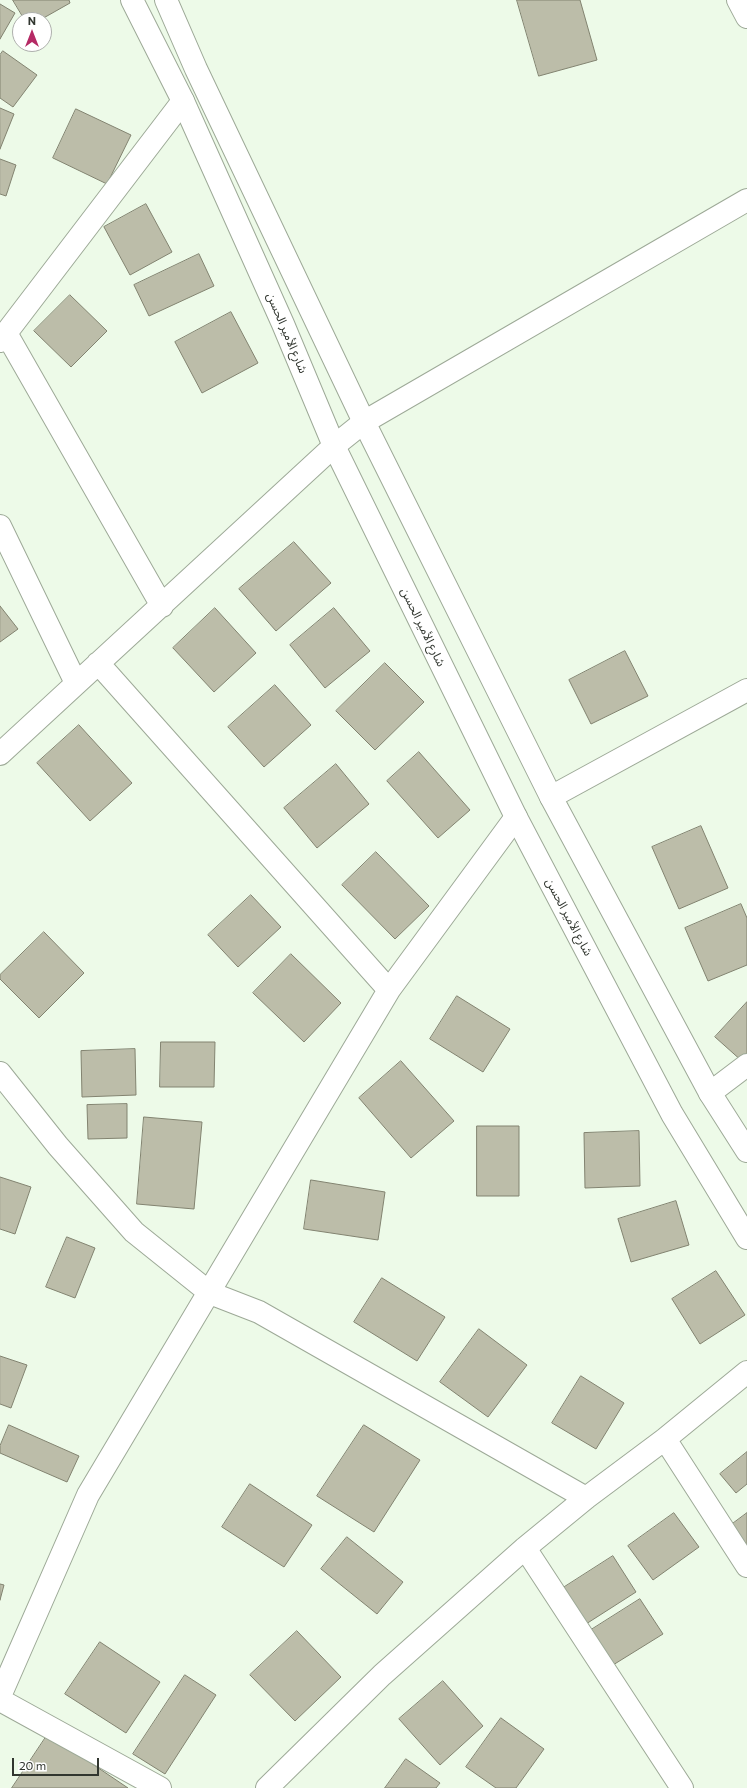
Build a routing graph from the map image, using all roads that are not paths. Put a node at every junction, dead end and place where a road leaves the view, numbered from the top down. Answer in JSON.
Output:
{"nodes":[{"id":1,"x":132,"y":0,"type":"edge"},
{"id":2,"x":166,"y":0,"type":"edge"},
{"id":3,"x":738,"y":0,"type":"edge"},
{"id":4,"x":747,"y":17,"type":"edge"},
{"id":5,"x":183,"y":101,"type":"junction"},
{"id":6,"x":747,"y":200,"type":"edge"},
{"id":7,"x":3,"y":337,"type":"edge"},
{"id":8,"x":364,"y":422,"type":"junction"},
{"id":9,"x":334,"y":446,"type":"junction"},
{"id":10,"x":0,"y":526,"type":"edge"},
{"id":11,"x":162,"y":606,"type":"junction"},
{"id":12,"x":98,"y":663,"type":"junction"},
{"id":13,"x":76,"y":684,"type":"junction"},
{"id":14,"x":747,"y":690,"type":"edge"},
{"id":15,"x":0,"y":754,"type":"edge"},
{"id":16,"x":551,"y":797,"type":"junction"},
{"id":17,"x":516,"y":817,"type":"junction"},
{"id":18,"x":389,"y":990,"type":"junction"},
{"id":19,"x":747,"y":1065,"type":"edge"},
{"id":20,"x":0,"y":1073,"type":"edge"},
{"id":21,"x":710,"y":1094,"type":"junction"},
{"id":22,"x":747,"y":1151,"type":"edge"},
{"id":23,"x":747,"y":1238,"type":"edge"},
{"id":24,"x":210,"y":1293,"type":"junction"},
{"id":25,"x":747,"y":1372,"type":"edge"},
{"id":26,"x":665,"y":1440,"type":"junction"},
{"id":27,"x":586,"y":1498,"type":"junction"},
{"id":28,"x":525,"y":1548,"type":"junction"},
{"id":29,"x":747,"y":1566,"type":"edge"},
{"id":30,"x":0,"y":1696,"type":"edge"},
{"id":31,"x":0,"y":1700,"type":"edge"},
{"id":32,"x":160,"y":1788,"type":"edge"},
{"id":33,"x":267,"y":1788,"type":"edge"},
{"id":34,"x":682,"y":1788,"type":"edge"}],
"edges":[{"from":1,"to":5,"type":"street","name":"شارع الأمير الحسن"},
{"from":2,"to":8,"type":"street"},
{"from":3,"to":4,"type":"street"},
{"from":5,"to":7,"type":"street"},
{"from":5,"to":9,"type":"street","name":"شارع الأمير الحسن"},
{"from":6,"to":8,"type":"street"},
{"from":7,"to":11,"type":"street"},
{"from":8,"to":9,"type":"street"},
{"from":8,"to":16,"type":"street"},
{"from":9,"to":11,"type":"street"},
{"from":9,"to":17,"type":"street","name":"شارع الأمير الحسن"},
{"from":10,"to":13,"type":"street"},
{"from":11,"to":12,"type":"street"},
{"from":12,"to":13,"type":"street"},
{"from":12,"to":18,"type":"street"},
{"from":13,"to":15,"type":"street"},
{"from":14,"to":16,"type":"street"},
{"from":16,"to":21,"type":"street"},
{"from":17,"to":18,"type":"street"},
{"from":17,"to":23,"type":"street","name":"شارع الأمير الحسن"},
{"from":18,"to":24,"type":"street"},
{"from":19,"to":21,"type":"street"},
{"from":20,"to":24,"type":"street"},
{"from":21,"to":22,"type":"street"},
{"from":24,"to":27,"type":"street"},
{"from":24,"to":30,"type":"street"},
{"from":25,"to":26,"type":"street"},
{"from":26,"to":27,"type":"street"},
{"from":26,"to":29,"type":"street"},
{"from":27,"to":28,"type":"street"},
{"from":28,"to":33,"type":"street"},
{"from":28,"to":34,"type":"street"},
{"from":31,"to":32,"type":"street"}]}
